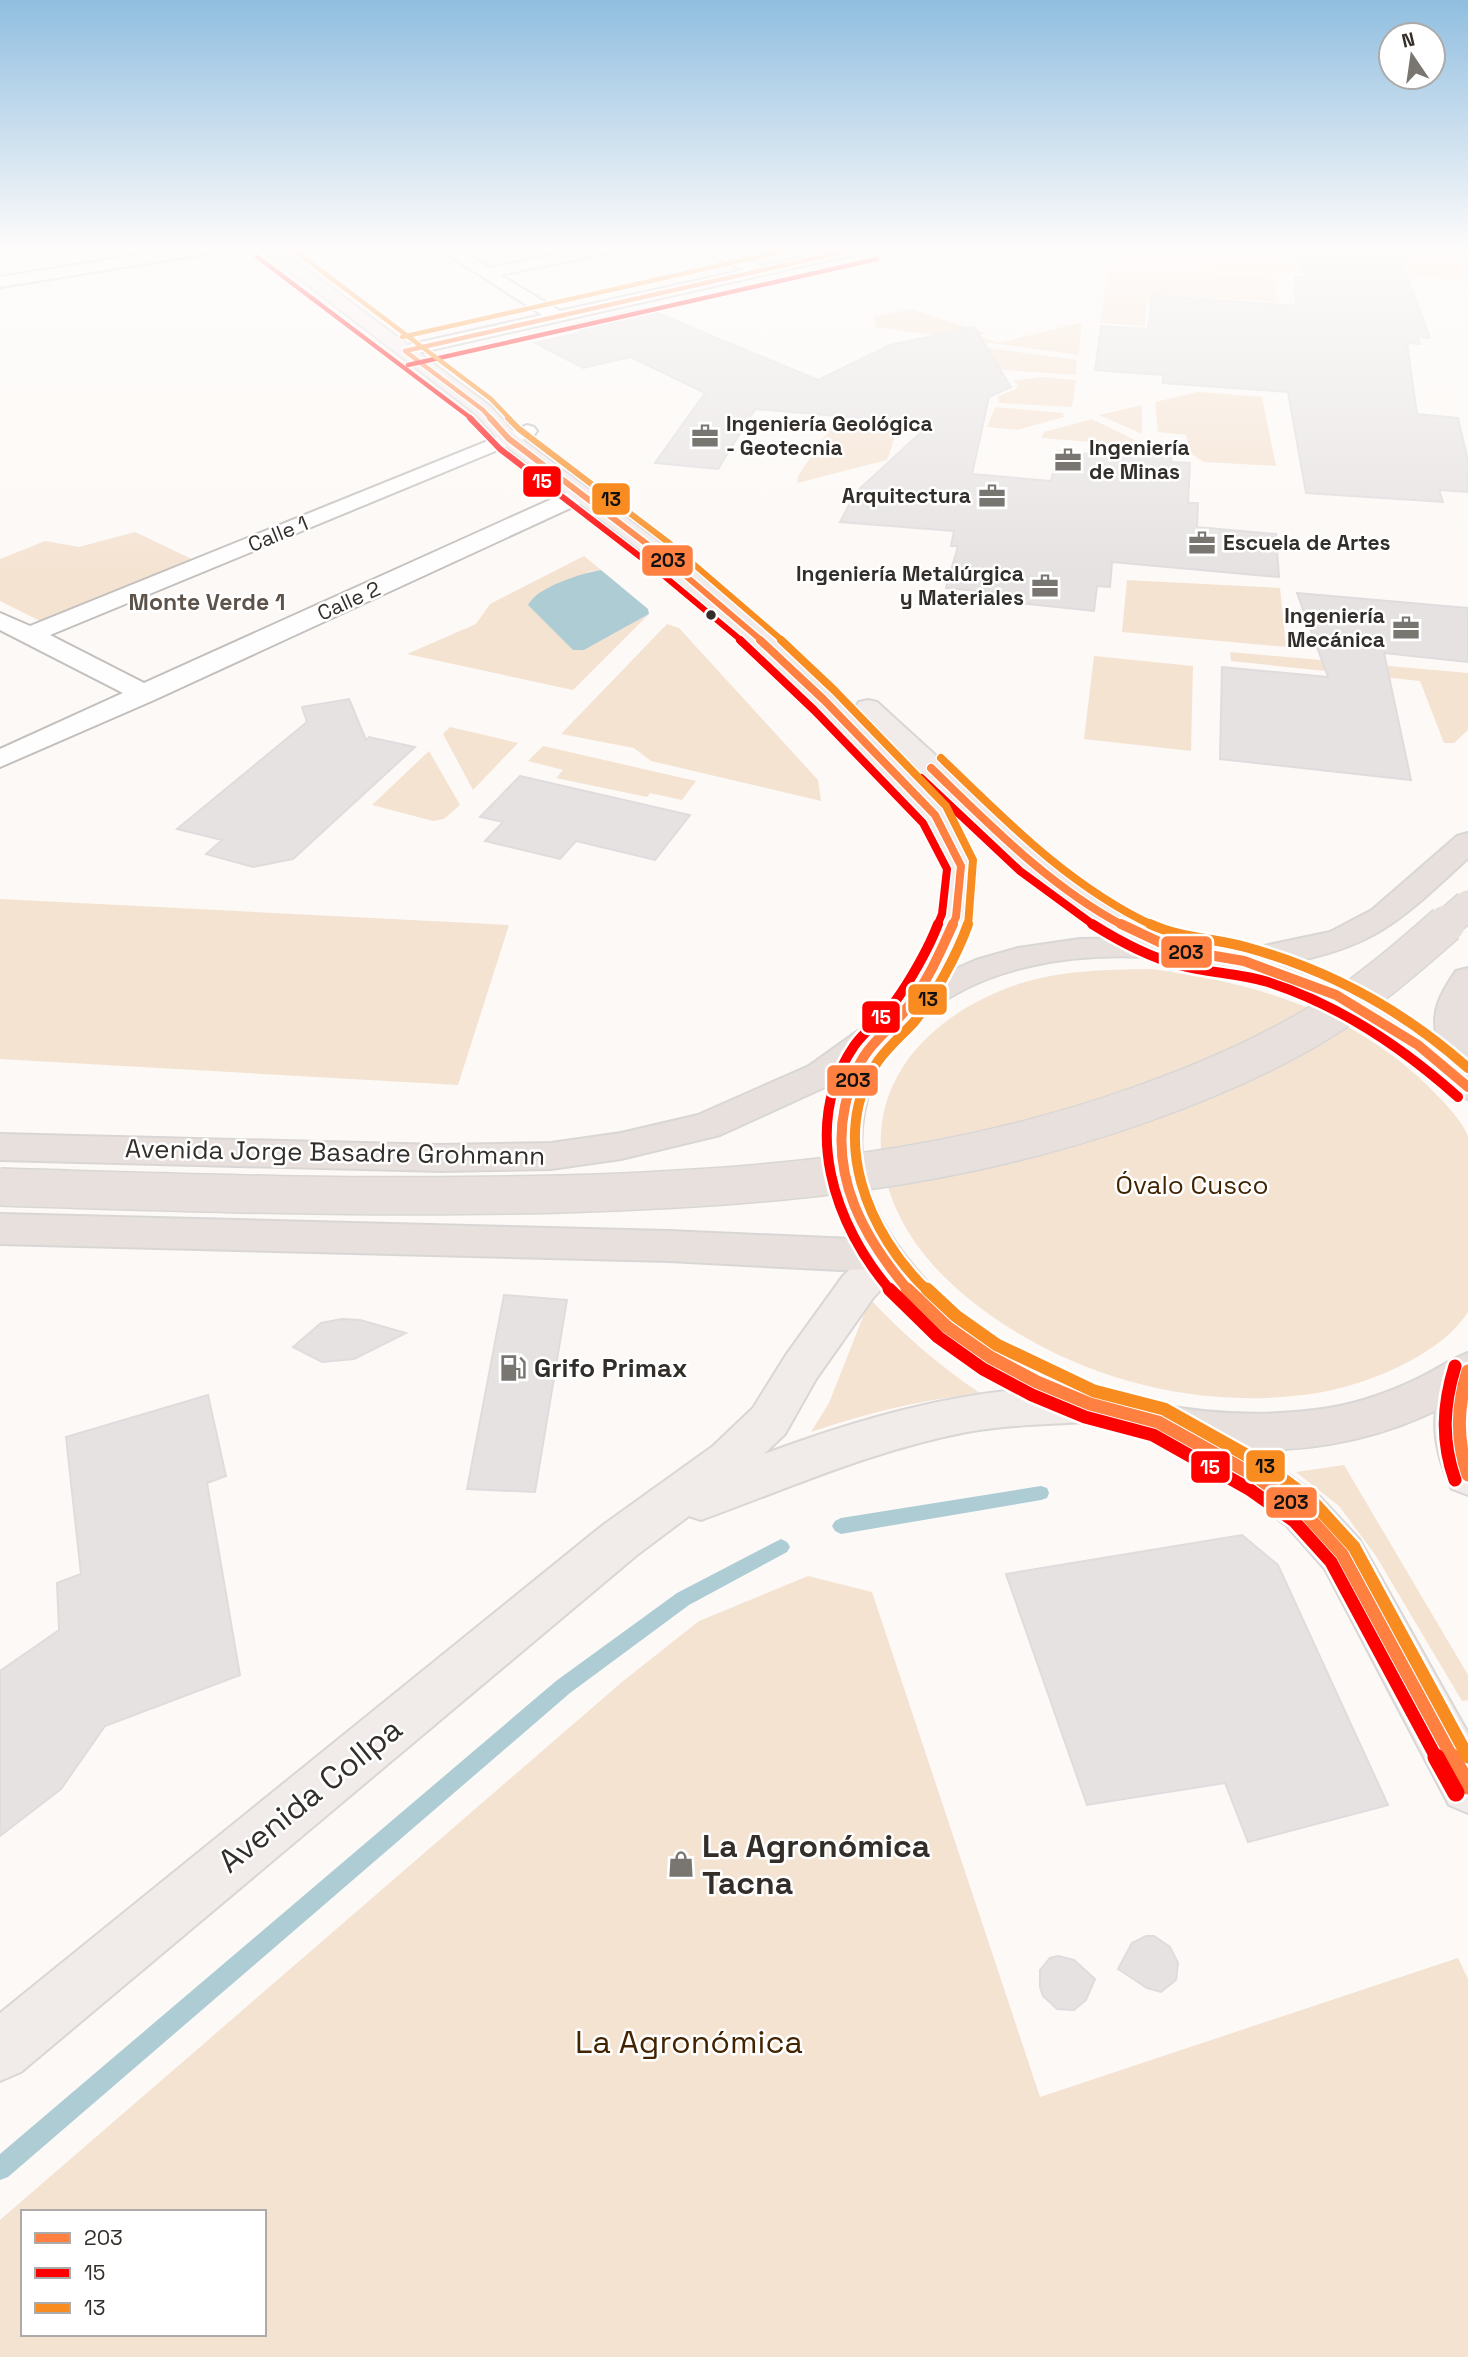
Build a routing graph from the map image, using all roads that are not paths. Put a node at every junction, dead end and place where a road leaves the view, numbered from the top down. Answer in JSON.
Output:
{"nodes":[{"id":1,"x":410,"y":355,"type":"edge"},
{"id":2,"x":518,"y":435,"type":"junction"},
{"id":3,"x":582,"y":494,"type":"junction"},
{"id":4,"x":0,"y":620,"type":"edge"},
{"id":5,"x":29,"y":635,"type":"junction"},
{"id":6,"x":145,"y":694,"type":"junction"},
{"id":7,"x":0,"y":759,"type":"edge"},
{"id":8,"x":1468,"y":842,"type":"edge"},
{"id":9,"x":1468,"y":905,"type":"edge"},
{"id":10,"x":1173,"y":949,"type":"junction"},
{"id":11,"x":1239,"y":961,"type":"junction"},
{"id":12,"x":1468,"y":978,"type":"edge"},
{"id":13,"x":899,"y":1017,"type":"junction"},
{"id":14,"x":1468,"y":1071,"type":"edge"},
{"id":15,"x":1468,"y":1087,"type":"edge"},
{"id":16,"x":0,"y":1147,"type":"edge"},
{"id":17,"x":0,"y":1187,"type":"edge"},
{"id":18,"x":0,"y":1229,"type":"edge"},
{"id":19,"x":880,"y":1257,"type":"junction"},
{"id":20,"x":1468,"y":1372,"type":"edge"},
{"id":21,"x":1090,"y":1404,"type":"junction"},
{"id":22,"x":1158,"y":1422,"type":"junction"},
{"id":23,"x":1468,"y":1475,"type":"edge"},
{"id":24,"x":620,"y":1540,"type":"junction"},
{"id":25,"x":1468,"y":1786,"type":"edge"},
{"id":26,"x":0,"y":2051,"type":"edge"}],
"edges":[{"from":1,"to":2,"type":"main road"},
{"from":2,"to":3,"type":"main road"},
{"from":2,"to":5,"type":"street","name":"Calle 1"},
{"from":2,"to":10,"type":"main road"},
{"from":3,"to":6,"type":"street","name":"Calle 2"},
{"from":3,"to":13,"type":"main road"},
{"from":4,"to":5,"type":"street"},
{"from":5,"to":6,"type":"street"},
{"from":6,"to":7,"type":"street","name":"Calle 2"},
{"from":8,"to":11,"type":"highway"},
{"from":9,"to":17,"type":"highway","bridge":true},
{"from":10,"to":11,"type":"highway"},
{"from":10,"to":13,"type":"highway"},
{"from":11,"to":15,"type":"highway"},
{"from":12,"to":14,"type":"highway"},
{"from":13,"to":16,"type":"highway","name":"Avenida Jorge Basadre Grohmann"},
{"from":13,"to":19,"type":"highway"},
{"from":18,"to":19,"type":"highway"},
{"from":19,"to":21,"type":"highway"},
{"from":19,"to":24,"type":"main road"},
{"from":20,"to":22,"type":"highway"},
{"from":20,"to":23,"type":"main road"},
{"from":21,"to":22,"type":"highway"},
{"from":21,"to":24,"type":"main road"},
{"from":22,"to":25,"type":"main road"},
{"from":24,"to":26,"type":"main road","name":"Avenida Collpa"}]}
